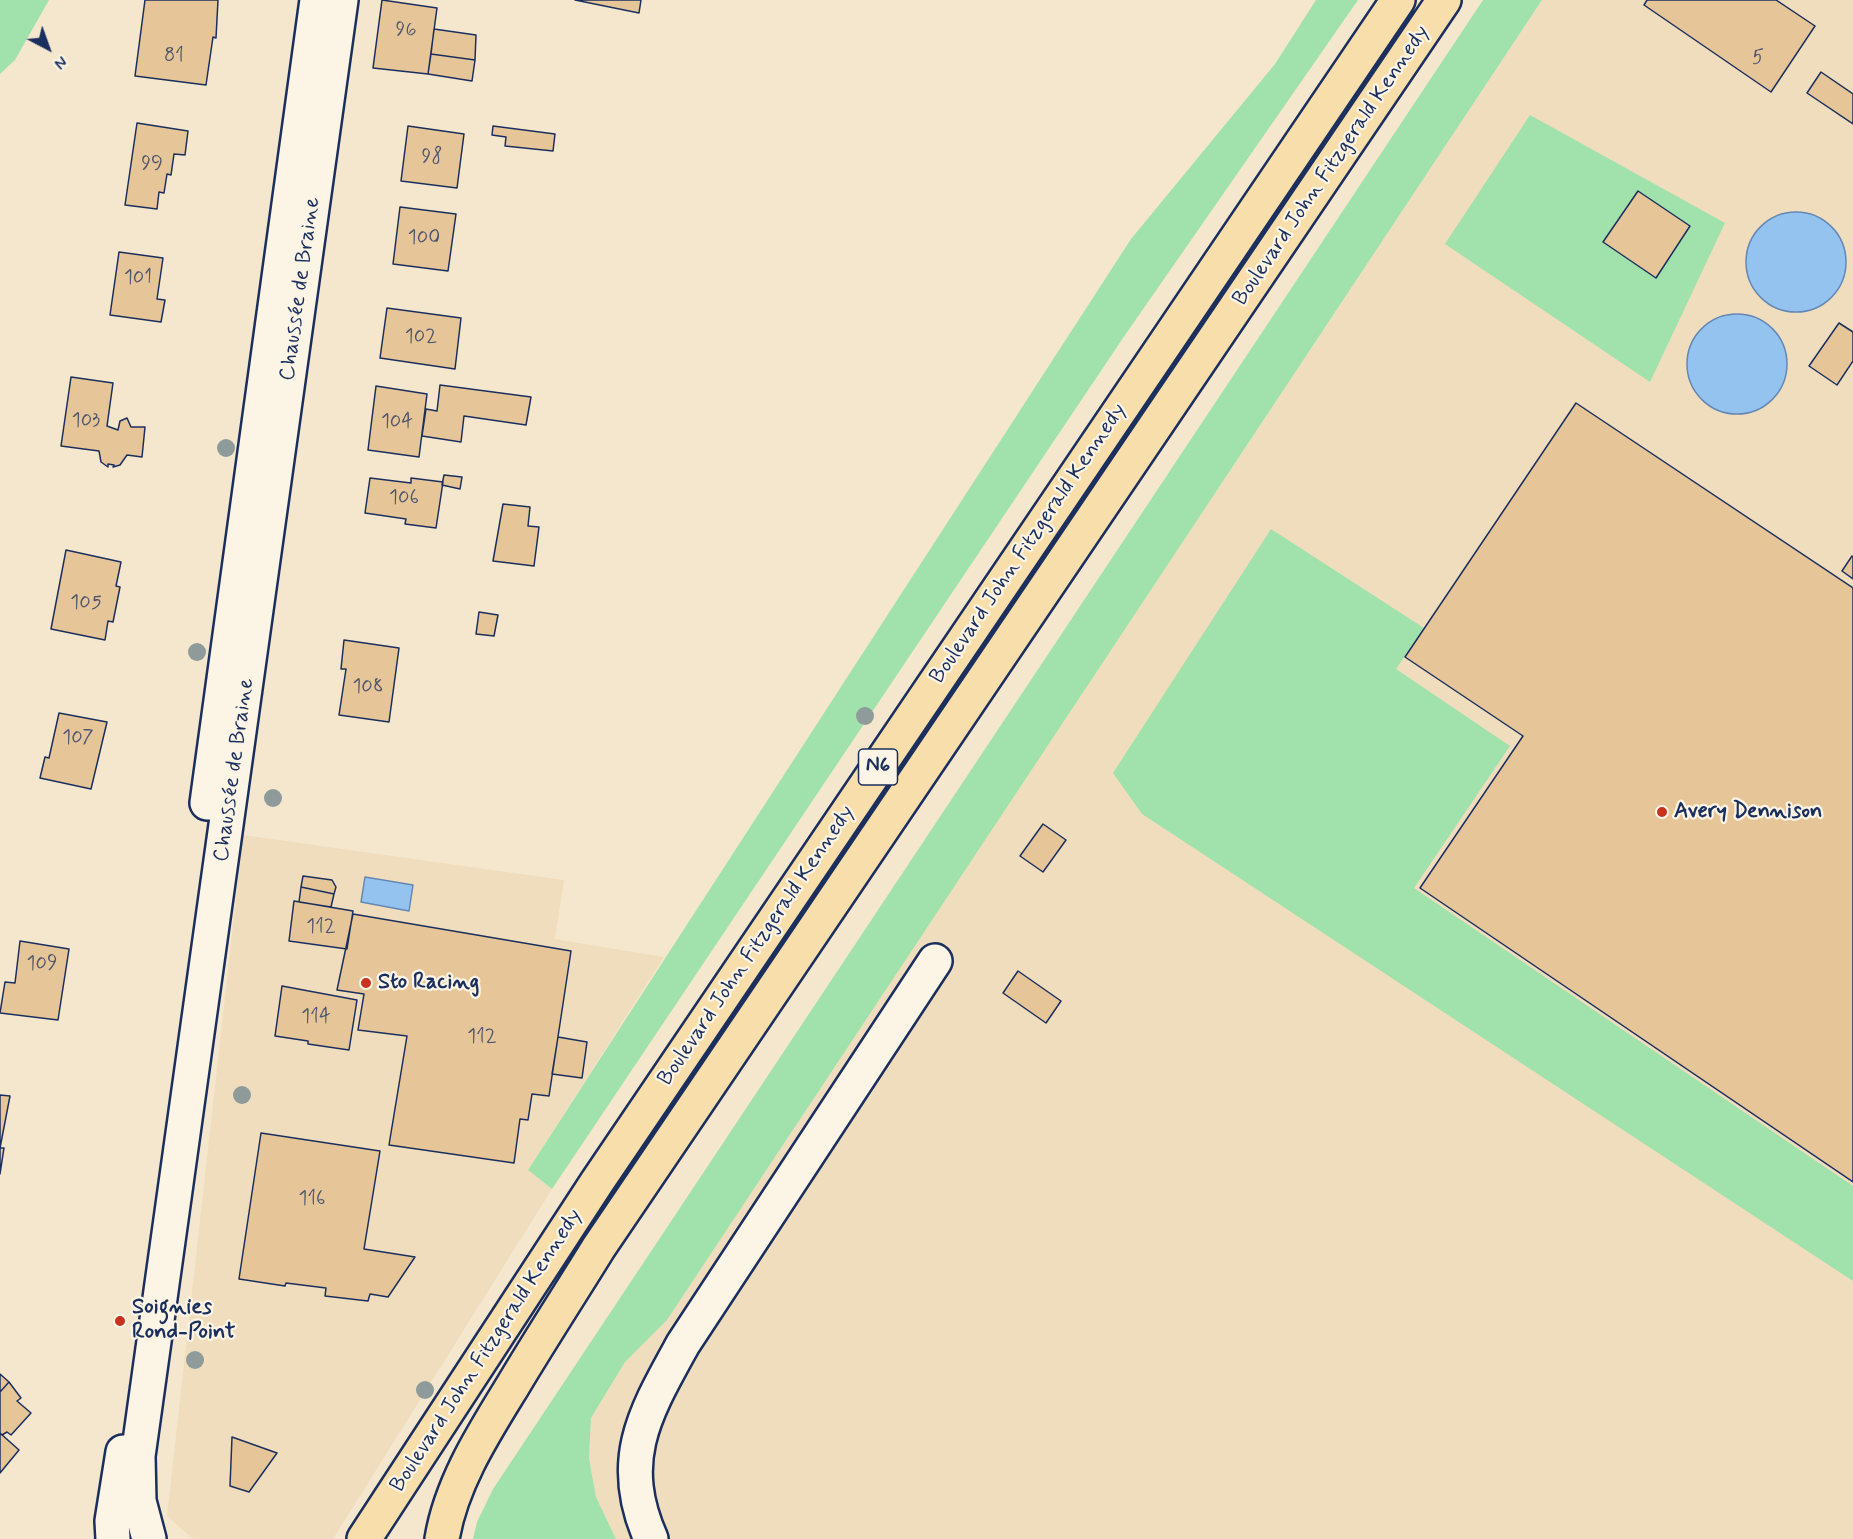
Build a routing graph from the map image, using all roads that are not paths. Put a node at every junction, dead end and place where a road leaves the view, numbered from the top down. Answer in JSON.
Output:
{"nodes":[{"id":1,"x":317,"y":0,"type":"edge"},
{"id":2,"x":341,"y":0,"type":"edge"},
{"id":3,"x":1398,"y":0,"type":"edge"},
{"id":4,"x":1444,"y":0,"type":"edge"},
{"id":5,"x":935,"y":961,"type":"dead end"},
{"id":6,"x":113,"y":1539,"type":"edge"},
{"id":7,"x":150,"y":1539,"type":"edge"},
{"id":8,"x":364,"y":1539,"type":"edge"},
{"id":9,"x":442,"y":1539,"type":"edge"},
{"id":10,"x":651,"y":1539,"type":"edge"}],
"edges":[{"from":1,"to":6,"type":"street","name":"Chaussée de Braine"},
{"from":2,"to":7,"type":"street","name":"Chaussée de Braine"},
{"from":3,"to":8,"type":"main road","name":"Boulevard John Fitzgerald Kennedy","number":"N6"},
{"from":4,"to":9,"type":"main road","name":"Boulevard John Fitzgerald Kennedy","number":"N6"},
{"from":5,"to":10,"type":"street"}]}
